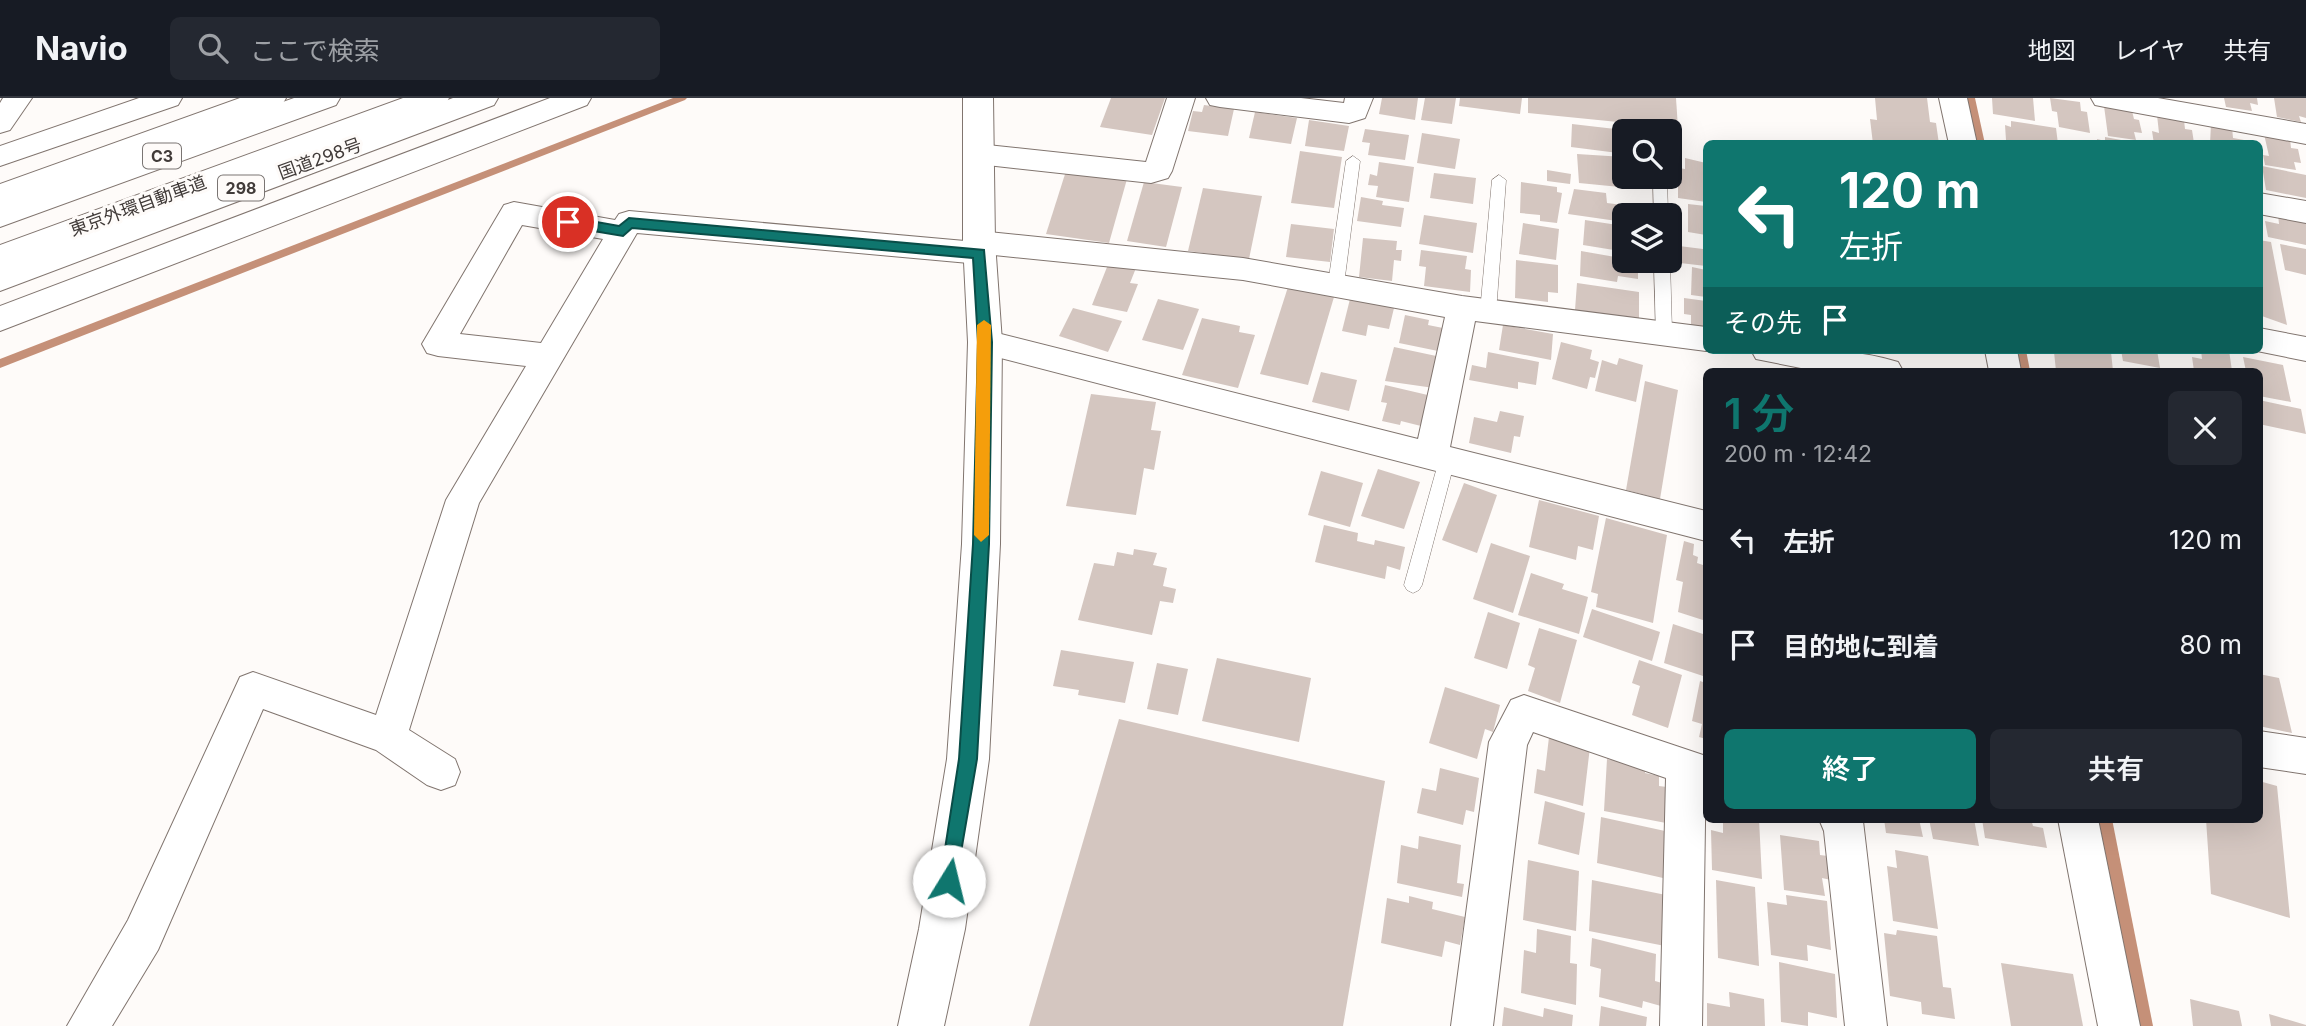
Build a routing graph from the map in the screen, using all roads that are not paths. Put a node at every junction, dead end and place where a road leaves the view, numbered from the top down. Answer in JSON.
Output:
{"nodes":[{"id":1,"x":18,"y":98,"type":"edge"},
{"id":2,"x":168,"y":98,"type":"edge"},
{"id":3,"x":271,"y":98,"type":"edge"},
{"id":4,"x":325,"y":98,"type":"edge"},
{"id":5,"x":434,"y":98,"type":"edge"},
{"id":6,"x":483,"y":98,"type":"edge"},
{"id":7,"x":577,"y":98,"type":"edge"},
{"id":8,"x":978,"y":98,"type":"edge"},
{"id":9,"x":1181,"y":98,"type":"edge"},
{"id":10,"x":1220,"y":98,"type":"edge"},
{"id":11,"x":1359,"y":98,"type":"edge"},
{"id":12,"x":1953,"y":98,"type":"edge"},
{"id":13,"x":2105,"y":98,"type":"edge"},
{"id":14,"x":0,"y":123,"type":"edge"},
{"id":15,"x":2306,"y":134,"type":"edge"},
{"id":16,"x":1962,"y":140,"type":"edge"},
{"id":17,"x":978,"y":154,"type":"junction"},
{"id":18,"x":0,"y":156,"type":"edge"},
{"id":19,"x":1353,"y":161,"type":"dead end"},
{"id":20,"x":1499,"y":180,"type":"dead end"},
{"id":21,"x":0,"y":196,"type":"edge"},
{"id":22,"x":2263,"y":204,"type":"edge"},
{"id":23,"x":2306,"y":212,"type":"edge"},
{"id":24,"x":0,"y":215,"type":"edge"},
{"id":25,"x":623,"y":232,"type":"junction"},
{"id":26,"x":979,"y":247,"type":"junction"},
{"id":27,"x":0,"y":258,"type":"edge"},
{"id":28,"x":1662,"y":273,"type":"edge"},
{"id":29,"x":0,"y":278,"type":"edge"},
{"id":30,"x":1336,"y":284,"type":"junction"},
{"id":31,"x":1475,"y":310,"type":"junction"},
{"id":32,"x":0,"y":319,"type":"edge"},
{"id":33,"x":1664,"y":332,"type":"junction"},
{"id":34,"x":1703,"y":339,"type":"edge"},
{"id":35,"x":2263,"y":341,"type":"edge"},
{"id":36,"x":985,"y":342,"type":"junction"},
{"id":37,"x":2306,"y":349,"type":"edge"},
{"id":38,"x":549,"y":356,"type":"junction"},
{"id":39,"x":1786,"y":356,"type":"edge"},
{"id":40,"x":1867,"y":368,"type":"edge"},
{"id":41,"x":1439,"y":458,"type":"junction"},
{"id":42,"x":1703,"y":525,"type":"edge"},
{"id":43,"x":1413,"y":585,"type":"dead end"},
{"id":44,"x":388,"y":737,"type":"junction"},
{"id":45,"x":2263,"y":750,"type":"edge"},
{"id":46,"x":2306,"y":756,"type":"edge"},
{"id":47,"x":1696,"y":770,"type":"edge"},
{"id":48,"x":442,"y":772,"type":"dead end"},
{"id":49,"x":1843,"y":823,"type":"edge"},
{"id":50,"x":2079,"y":823,"type":"edge"},
{"id":51,"x":88,"y":1026,"type":"edge"},
{"id":52,"x":921,"y":1026,"type":"edge"},
{"id":53,"x":1472,"y":1026,"type":"edge"},
{"id":54,"x":1681,"y":1026,"type":"edge"},
{"id":55,"x":1866,"y":1026,"type":"edge"},
{"id":56,"x":2119,"y":1026,"type":"edge"}],
"edges":[{"from":1,"to":14,"type":"street"},
{"from":2,"to":18,"type":"street"},
{"from":3,"to":21,"type":"main road"},
{"from":4,"to":24,"type":"main road","number":"C3"},
{"from":5,"to":27,"type":"main road","name":"東京外環自動車道","number":"C3"},
{"from":6,"to":29,"type":"main road","name":"国道298号","number":"298"},
{"from":7,"to":32,"type":"street"},
{"from":8,"to":17,"type":"main road"},
{"from":9,"to":17,"type":"street"},
{"from":10,"to":11,"type":"street"},
{"from":12,"to":16,"type":"street"},
{"from":13,"to":15,"type":"street"},
{"from":17,"to":26,"type":"main road"},
{"from":19,"to":30,"type":"lane"},
{"from":20,"to":31,"type":"lane"},
{"from":22,"to":23,"type":"street"},
{"from":25,"to":26,"type":"street"},
{"from":25,"to":38,"type":"street"},
{"from":25,"to":38,"type":"street"},
{"from":26,"to":30,"type":"street"},
{"from":26,"to":36,"type":"main road"},
{"from":28,"to":33,"type":"lane"},
{"from":30,"to":31,"type":"street"},
{"from":31,"to":33,"type":"street"},
{"from":31,"to":41,"type":"street"},
{"from":33,"to":34,"type":"street"},
{"from":35,"to":37,"type":"street"},
{"from":36,"to":41,"type":"street"},
{"from":36,"to":52,"type":"main road"},
{"from":38,"to":44,"type":"street"},
{"from":39,"to":40,"type":"street"},
{"from":41,"to":42,"type":"street"},
{"from":41,"to":43,"type":"lane"},
{"from":44,"to":48,"type":"street"},
{"from":44,"to":51,"type":"street"},
{"from":45,"to":46,"type":"street"},
{"from":47,"to":53,"type":"street"},
{"from":47,"to":54,"type":"street"},
{"from":49,"to":55,"type":"street"},
{"from":50,"to":56,"type":"street"}]}
